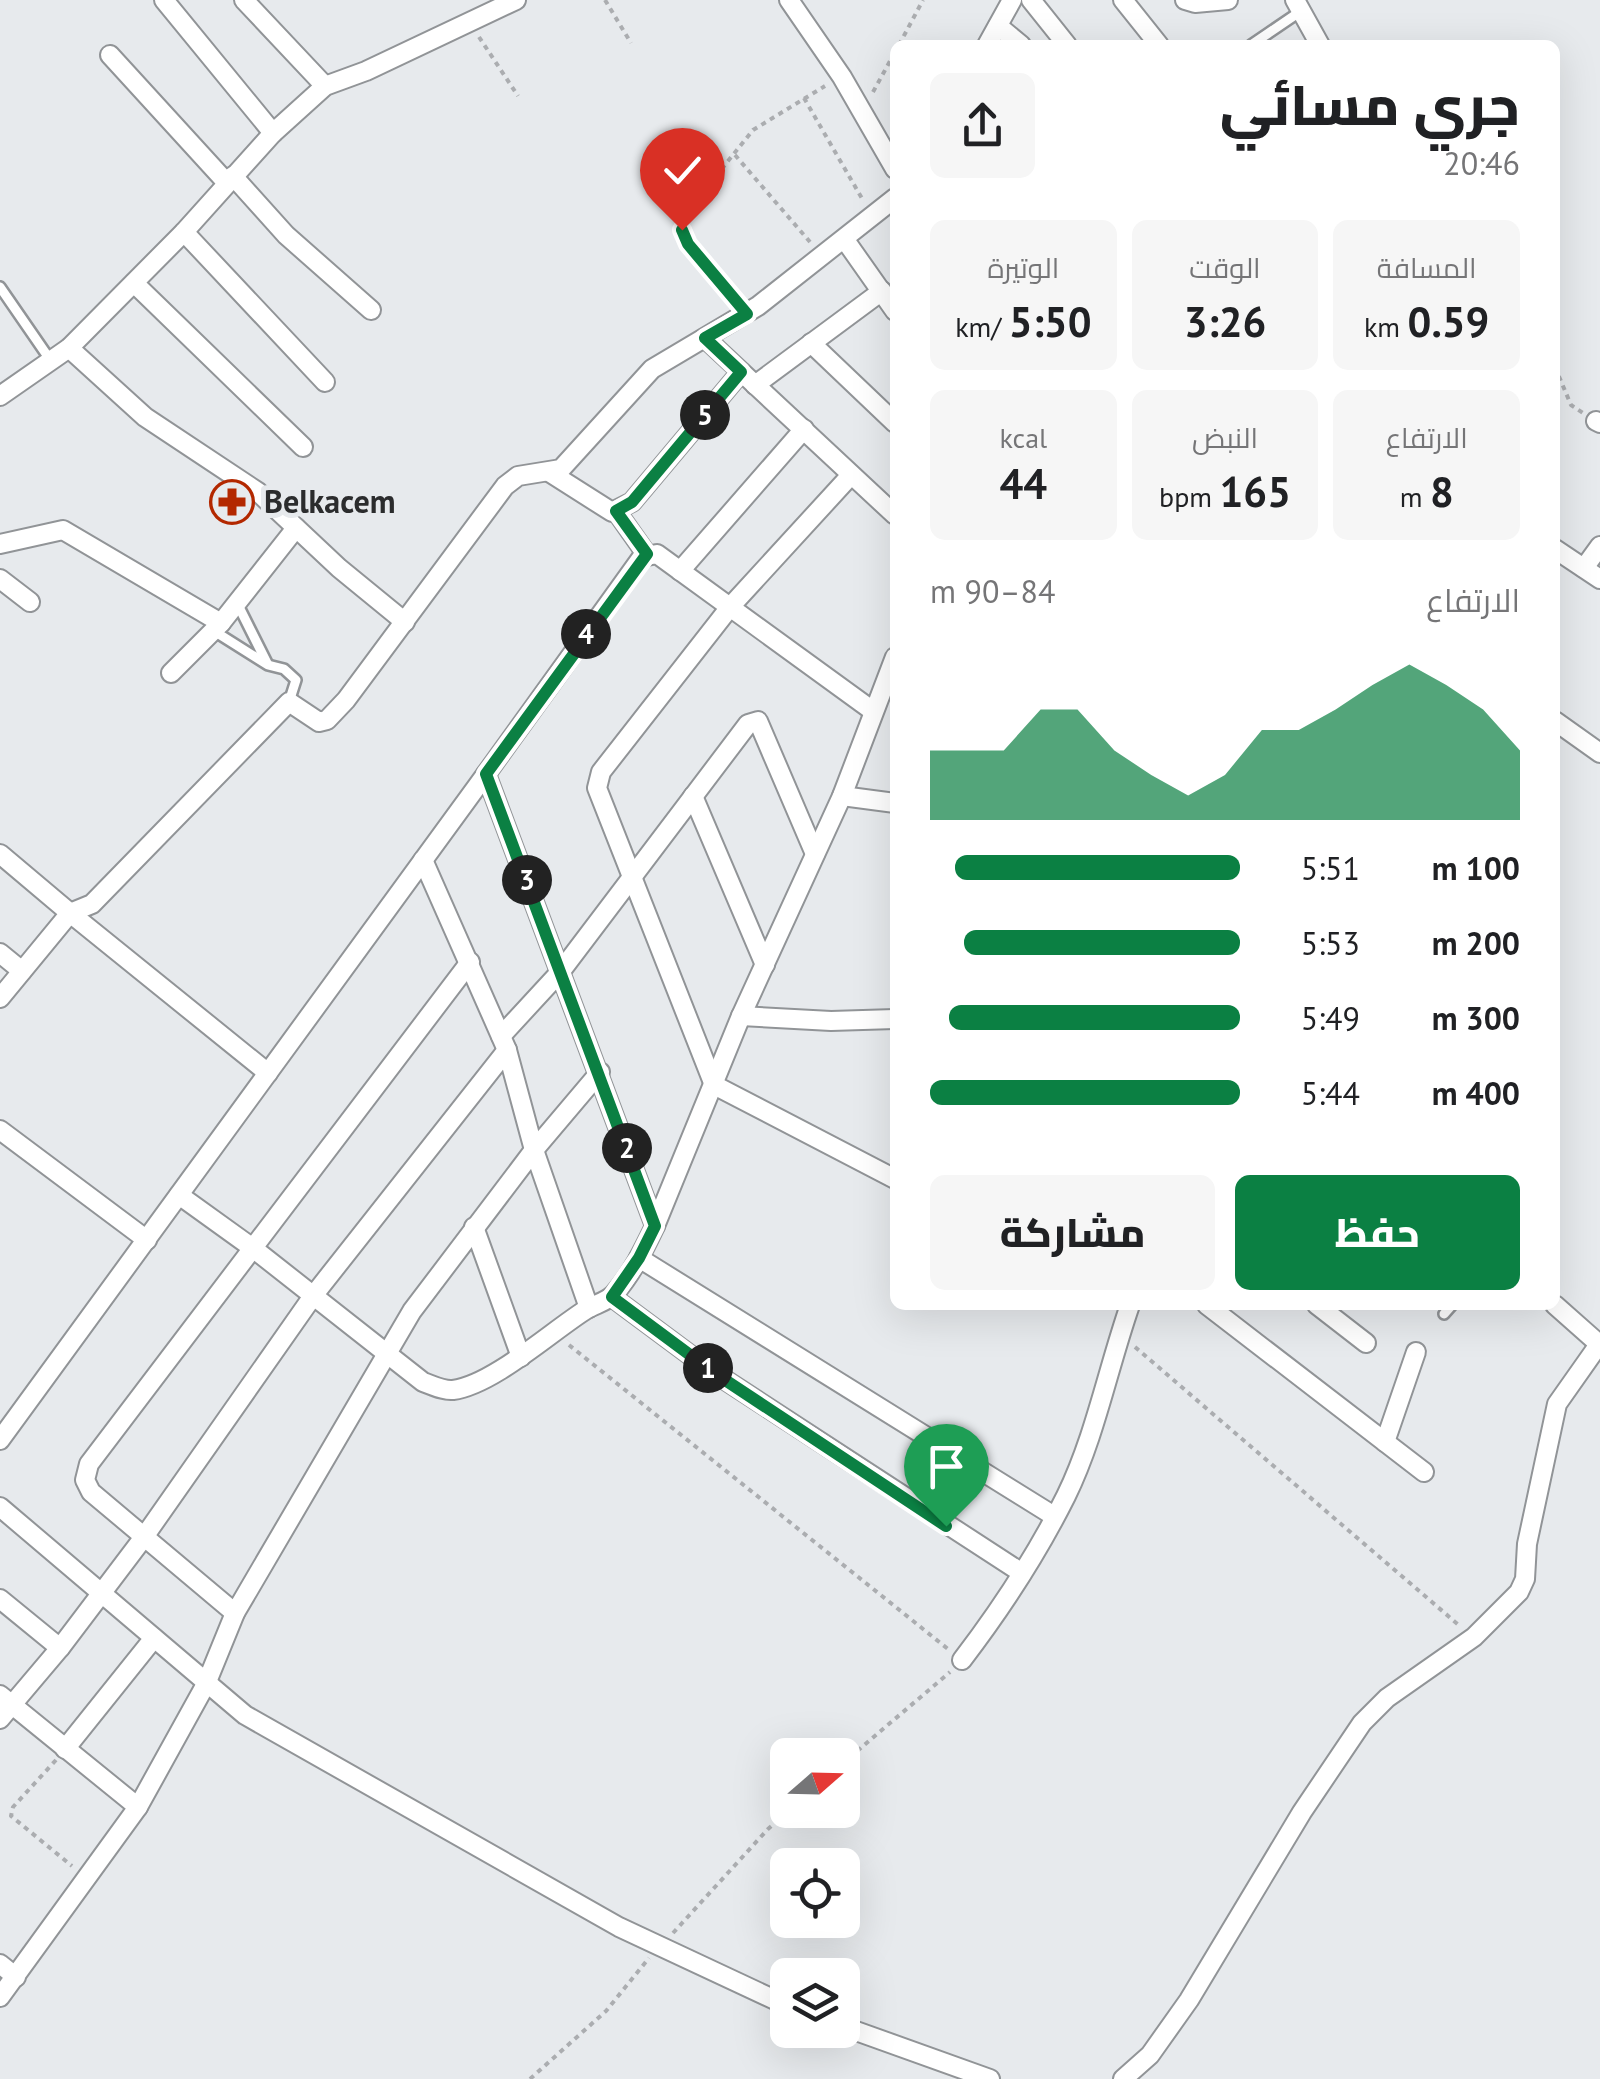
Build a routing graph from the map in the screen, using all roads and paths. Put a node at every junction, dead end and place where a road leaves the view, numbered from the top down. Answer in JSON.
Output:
{"nodes":[{"id":1,"x":164,"y":0,"type":"edge"},
{"id":2,"x":244,"y":0,"type":"edge"},
{"id":3,"x":516,"y":0,"type":"edge"},
{"id":4,"x":605,"y":0,"type":"edge"},
{"id":5,"x":789,"y":0,"type":"edge"},
{"id":6,"x":923,"y":0,"type":"edge"},
{"id":7,"x":1012,"y":0,"type":"edge"},
{"id":8,"x":1031,"y":0,"type":"edge"},
{"id":9,"x":1123,"y":0,"type":"edge"},
{"id":10,"x":1186,"y":0,"type":"edge"},
{"id":11,"x":1228,"y":0,"type":"edge"},
{"id":12,"x":1298,"y":5,"type":"edge"},
{"id":13,"x":469,"y":22,"type":"junction"},
{"id":14,"x":998,"y":26,"type":"junction"},
{"id":15,"x":902,"y":40,"type":"edge"},
{"id":16,"x":991,"y":40,"type":"edge"},
{"id":17,"x":1015,"y":40,"type":"edge"},
{"id":18,"x":1063,"y":40,"type":"edge"},
{"id":19,"x":1155,"y":40,"type":"edge"},
{"id":20,"x":1257,"y":40,"type":"edge"},
{"id":21,"x":1317,"y":40,"type":"edge"},
{"id":22,"x":631,"y":43,"type":"dead end"},
{"id":23,"x":110,"y":56,"type":"dead end"},
{"id":24,"x":890,"y":61,"type":"edge"},
{"id":25,"x":842,"y":77,"type":"junction"},
{"id":26,"x":325,"y":86,"type":"junction"},
{"id":27,"x":518,"y":96,"type":"dead end"},
{"id":28,"x":804,"y":98,"type":"junction"},
{"id":29,"x":862,"y":113,"type":"junction"},
{"id":30,"x":273,"y":133,"type":"junction"},
{"id":31,"x":734,"y":155,"type":"junction"},
{"id":32,"x":890,"y":161,"type":"edge"},
{"id":33,"x":230,"y":180,"type":"junction"},
{"id":34,"x":890,"y":202,"type":"edge"},
{"id":35,"x":873,"y":217,"type":"junction"},
{"id":36,"x":184,"y":232,"type":"junction"},
{"id":37,"x":845,"y":240,"type":"junction"},
{"id":38,"x":823,"y":258,"type":"junction"},
{"id":39,"x":134,"y":282,"type":"junction"},
{"id":40,"x":0,"y":287,"type":"edge"},
{"id":41,"x":882,"y":291,"type":"junction"},
{"id":42,"x":890,"y":303,"type":"edge"},
{"id":43,"x":371,"y":310,"type":"dead end"},
{"id":44,"x":747,"y":314,"type":"junction"},
{"id":45,"x":705,"y":338,"type":"junction"},
{"id":46,"x":812,"y":342,"type":"junction"},
{"id":47,"x":69,"y":348,"type":"junction"},
{"id":48,"x":51,"y":361,"type":"junction"},
{"id":49,"x":748,"y":378,"type":"junction"},
{"id":50,"x":1560,"y":379,"type":"edge"},
{"id":51,"x":325,"y":382,"type":"dead end"},
{"id":52,"x":0,"y":396,"type":"edge"},
{"id":53,"x":890,"y":419,"type":"edge"},
{"id":54,"x":1598,"y":422,"type":"edge"},
{"id":55,"x":804,"y":429,"type":"junction"},
{"id":56,"x":303,"y":447,"type":"dead end"},
{"id":57,"x":549,"y":472,"type":"junction"},
{"id":58,"x":851,"y":474,"type":"junction"},
{"id":59,"x":890,"y":510,"type":"edge"},
{"id":60,"x":616,"y":511,"type":"junction"},
{"id":61,"x":296,"y":528,"type":"junction"},
{"id":62,"x":0,"y":544,"type":"edge"},
{"id":63,"x":1600,"y":546,"type":"edge"},
{"id":64,"x":1560,"y":551,"type":"edge"},
{"id":65,"x":647,"y":554,"type":"junction"},
{"id":66,"x":680,"y":570,"type":"junction"},
{"id":67,"x":1592,"y":573,"type":"edge"},
{"id":68,"x":0,"y":579,"type":"edge"},
{"id":69,"x":30,"y":602,"type":"dead end"},
{"id":70,"x":237,"y":603,"type":"junction"},
{"id":71,"x":730,"y":607,"type":"junction"},
{"id":72,"x":405,"y":622,"type":"junction"},
{"id":73,"x":217,"y":627,"type":"junction"},
{"id":74,"x":268,"y":665,"type":"junction"},
{"id":75,"x":171,"y":674,"type":"dead end"},
{"id":76,"x":890,"y":674,"type":"edge"},
{"id":77,"x":289,"y":702,"type":"junction"},
{"id":78,"x":881,"y":704,"type":"edge"},
{"id":79,"x":1560,"y":725,"type":"edge"},
{"id":80,"x":1600,"y":753,"type":"edge"},
{"id":81,"x":486,"y":774,"type":"junction"},
{"id":82,"x":693,"y":796,"type":"junction"},
{"id":83,"x":842,"y":796,"type":"junction"},
{"id":84,"x":890,"y":802,"type":"edge"},
{"id":85,"x":0,"y":854,"type":"edge"},
{"id":86,"x":815,"y":854,"type":"junction"},
{"id":87,"x":423,"y":860,"type":"junction"},
{"id":88,"x":632,"y":877,"type":"junction"},
{"id":89,"x":70,"y":913,"type":"junction"},
{"id":90,"x":0,"y":953,"type":"edge"},
{"id":91,"x":470,"y":962,"type":"junction"},
{"id":92,"x":765,"y":964,"type":"junction"},
{"id":93,"x":22,"y":971,"type":"junction"},
{"id":94,"x":561,"y":971,"type":"junction"},
{"id":95,"x":0,"y":998,"type":"edge"},
{"id":96,"x":742,"y":1016,"type":"junction"},
{"id":97,"x":890,"y":1019,"type":"edge"},
{"id":98,"x":504,"y":1043,"type":"junction"},
{"id":99,"x":600,"y":1072,"type":"junction"},
{"id":100,"x":268,"y":1073,"type":"junction"},
{"id":101,"x":714,"y":1085,"type":"junction"},
{"id":102,"x":0,"y":1130,"type":"edge"},
{"id":103,"x":534,"y":1150,"type":"junction"},
{"id":104,"x":890,"y":1177,"type":"edge"},
{"id":105,"x":179,"y":1196,"type":"junction"},
{"id":106,"x":655,"y":1226,"type":"junction"},
{"id":107,"x":474,"y":1227,"type":"junction"},
{"id":108,"x":147,"y":1240,"type":"junction"},
{"id":109,"x":254,"y":1249,"type":"junction"},
{"id":110,"x":639,"y":1258,"type":"junction"},
{"id":111,"x":313,"y":1296,"type":"junction"},
{"id":112,"x":612,"y":1297,"type":"junction"},
{"id":113,"x":589,"y":1308,"type":"junction"},
{"id":114,"x":1560,"y":1309,"type":"edge"},
{"id":115,"x":1128,"y":1310,"type":"edge"},
{"id":116,"x":1213,"y":1310,"type":"edge"},
{"id":117,"x":1323,"y":1310,"type":"edge"},
{"id":118,"x":1448,"y":1310,"type":"edge"},
{"id":119,"x":1444,"y":1314,"type":"dead end"},
{"id":120,"x":554,"y":1333,"type":"junction"},
{"id":121,"x":1120,"y":1334,"type":"junction"},
{"id":122,"x":1366,"y":1343,"type":"dead end"},
{"id":123,"x":1599,"y":1344,"type":"edge"},
{"id":124,"x":1416,"y":1352,"type":"dead end"},
{"id":125,"x":385,"y":1353,"type":"junction"},
{"id":126,"x":521,"y":1357,"type":"junction"},
{"id":127,"x":0,"y":1440,"type":"edge"},
{"id":128,"x":1385,"y":1442,"type":"junction"},
{"id":129,"x":1424,"y":1472,"type":"dead end"},
{"id":130,"x":0,"y":1507,"type":"edge"},
{"id":131,"x":1054,"y":1516,"type":"junction"},
{"id":132,"x":144,"y":1537,"type":"junction"},
{"id":133,"x":1022,"y":1573,"type":"junction"},
{"id":134,"x":102,"y":1593,"type":"junction"},
{"id":135,"x":0,"y":1599,"type":"edge"},
{"id":136,"x":235,"y":1613,"type":"junction"},
{"id":137,"x":1474,"y":1637,"type":"junction"},
{"id":138,"x":154,"y":1638,"type":"junction"},
{"id":139,"x":60,"y":1648,"type":"junction"},
{"id":140,"x":962,"y":1660,"type":"junction"},
{"id":141,"x":206,"y":1684,"type":"junction"},
{"id":142,"x":4,"y":1706,"type":"edge"},
{"id":143,"x":860,"y":1748,"type":"edge"},
{"id":144,"x":65,"y":1749,"type":"junction"},
{"id":145,"x":138,"y":1807,"type":"junction"},
{"id":146,"x":87,"y":1878,"type":"junction"},
{"id":147,"x":0,"y":1964,"type":"edge"},
{"id":148,"x":16,"y":1977,"type":"junction"},
{"id":149,"x":0,"y":1997,"type":"edge"},
{"id":150,"x":770,"y":1997,"type":"edge"},
{"id":151,"x":860,"y":2032,"type":"edge"},
{"id":152,"x":990,"y":2079,"type":"edge"},
{"id":153,"x":1124,"y":2079,"type":"edge"}],
"edges":[{"from":1,"to":30,"type":"street"},
{"from":2,"to":26,"type":"street"},
{"from":3,"to":13,"type":"street"},
{"from":4,"to":22,"type":"path"},
{"from":5,"to":25,"type":"street"},
{"from":6,"to":15,"type":"path"},
{"from":7,"to":14,"type":"street"},
{"from":8,"to":18,"type":"street"},
{"from":9,"to":19,"type":"street"},
{"from":10,"to":11,"type":"street"},
{"from":12,"to":20,"type":"lane"},
{"from":12,"to":21,"type":"street"},
{"from":13,"to":26,"type":"street"},
{"from":13,"to":27,"type":"path"},
{"from":14,"to":16,"type":"street"},
{"from":14,"to":17,"type":"street"},
{"from":23,"to":33,"type":"street"},
{"from":24,"to":29,"type":"path"},
{"from":25,"to":28,"type":"path"},
{"from":25,"to":29,"type":"street"},
{"from":26,"to":30,"type":"street"},
{"from":28,"to":31,"type":"path"},
{"from":28,"to":35,"type":"path"},
{"from":29,"to":32,"type":"street"},
{"from":30,"to":33,"type":"street"},
{"from":31,"to":38,"type":"path"},
{"from":31,"to":44,"type":"path"},
{"from":33,"to":36,"type":"street"},
{"from":33,"to":43,"type":"street"},
{"from":34,"to":35,"type":"street"},
{"from":35,"to":37,"type":"street"},
{"from":36,"to":39,"type":"street"},
{"from":36,"to":51,"type":"street"},
{"from":37,"to":38,"type":"street"},
{"from":37,"to":41,"type":"street"},
{"from":38,"to":44,"type":"street"},
{"from":39,"to":47,"type":"street"},
{"from":39,"to":56,"type":"street"},
{"from":40,"to":48,"type":"lane"},
{"from":41,"to":42,"type":"street"},
{"from":41,"to":46,"type":"street"},
{"from":44,"to":45,"type":"street"},
{"from":45,"to":49,"type":"street"},
{"from":45,"to":57,"type":"street"},
{"from":46,"to":49,"type":"street"},
{"from":46,"to":53,"type":"street"},
{"from":47,"to":48,"type":"street"},
{"from":47,"to":61,"type":"street"},
{"from":48,"to":52,"type":"street"},
{"from":49,"to":55,"type":"street"},
{"from":49,"to":60,"type":"street"},
{"from":50,"to":54,"type":"path"},
{"from":55,"to":58,"type":"street"},
{"from":55,"to":66,"type":"street"},
{"from":57,"to":60,"type":"street"},
{"from":57,"to":72,"type":"street"},
{"from":58,"to":59,"type":"street"},
{"from":58,"to":71,"type":"street"},
{"from":60,"to":65,"type":"street"},
{"from":61,"to":70,"type":"street"},
{"from":61,"to":72,"type":"street"},
{"from":62,"to":73,"type":"street"},
{"from":63,"to":67,"type":"street"},
{"from":64,"to":67,"type":"street"},
{"from":65,"to":66,"type":"street"},
{"from":65,"to":81,"type":"street"},
{"from":66,"to":71,"type":"street"},
{"from":68,"to":69,"type":"street"},
{"from":70,"to":73,"type":"street"},
{"from":70,"to":74,"type":"lane"},
{"from":71,"to":78,"type":"street"},
{"from":71,"to":88,"type":"street"},
{"from":72,"to":77,"type":"street"},
{"from":73,"to":74,"type":"lane"},
{"from":73,"to":75,"type":"street"},
{"from":74,"to":77,"type":"lane"},
{"from":76,"to":78,"type":"street"},
{"from":77,"to":89,"type":"street"},
{"from":78,"to":83,"type":"street"},
{"from":79,"to":80,"type":"street"},
{"from":81,"to":87,"type":"street"},
{"from":81,"to":94,"type":"street"},
{"from":82,"to":86,"type":"street"},
{"from":82,"to":88,"type":"street"},
{"from":82,"to":92,"type":"street"},
{"from":83,"to":84,"type":"street"},
{"from":83,"to":86,"type":"street"},
{"from":85,"to":89,"type":"street"},
{"from":86,"to":92,"type":"street"},
{"from":87,"to":91,"type":"street"},
{"from":87,"to":100,"type":"street"},
{"from":88,"to":94,"type":"street"},
{"from":88,"to":101,"type":"street"},
{"from":89,"to":93,"type":"street"},
{"from":89,"to":100,"type":"street"},
{"from":90,"to":93,"type":"street"},
{"from":91,"to":98,"type":"street"},
{"from":91,"to":109,"type":"street"},
{"from":92,"to":96,"type":"street"},
{"from":93,"to":95,"type":"street"},
{"from":94,"to":98,"type":"street"},
{"from":94,"to":99,"type":"street"},
{"from":96,"to":97,"type":"street"},
{"from":96,"to":101,"type":"street"},
{"from":98,"to":103,"type":"street"},
{"from":98,"to":111,"type":"street"},
{"from":99,"to":103,"type":"street"},
{"from":99,"to":106,"type":"street"},
{"from":100,"to":105,"type":"street"},
{"from":101,"to":104,"type":"street"},
{"from":101,"to":106,"type":"street"},
{"from":102,"to":108,"type":"street"},
{"from":103,"to":107,"type":"street"},
{"from":103,"to":113,"type":"street"},
{"from":105,"to":108,"type":"street"},
{"from":105,"to":109,"type":"street"},
{"from":106,"to":110,"type":"street"},
{"from":107,"to":125,"type":"street"},
{"from":107,"to":126,"type":"street"},
{"from":108,"to":127,"type":"street"},
{"from":109,"to":111,"type":"street"},
{"from":109,"to":132,"type":"street"},
{"from":110,"to":112,"type":"street"},
{"from":110,"to":131,"type":"street"},
{"from":111,"to":125,"type":"street"},
{"from":111,"to":132,"type":"street"},
{"from":112,"to":113,"type":"street"},
{"from":112,"to":133,"type":"street"},
{"from":113,"to":120,"type":"street"},
{"from":114,"to":123,"type":"street"},
{"from":115,"to":121,"type":"street"},
{"from":116,"to":128,"type":"street"},
{"from":117,"to":122,"type":"street"},
{"from":118,"to":119,"type":"lane"},
{"from":120,"to":126,"type":"street"},
{"from":120,"to":140,"type":"path"},
{"from":121,"to":131,"type":"street"},
{"from":121,"to":137,"type":"path"},
{"from":123,"to":137,"type":"street"},
{"from":124,"to":128,"type":"street"},
{"from":125,"to":126,"type":"street"},
{"from":125,"to":136,"type":"street"},
{"from":128,"to":129,"type":"street"},
{"from":130,"to":134,"type":"street"},
{"from":131,"to":133,"type":"street"},
{"from":132,"to":134,"type":"street"},
{"from":132,"to":136,"type":"street"},
{"from":133,"to":140,"type":"street"},
{"from":134,"to":138,"type":"street"},
{"from":134,"to":139,"type":"street"},
{"from":135,"to":139,"type":"street"},
{"from":136,"to":141,"type":"street"},
{"from":137,"to":153,"type":"street"},
{"from":138,"to":141,"type":"street"},
{"from":138,"to":144,"type":"street"},
{"from":139,"to":142,"type":"street"},
{"from":140,"to":143,"type":"path"},
{"from":141,"to":145,"type":"street"},
{"from":141,"to":150,"type":"street"},
{"from":142,"to":144,"type":"street"},
{"from":144,"to":145,"type":"street"},
{"from":144,"to":146,"type":"path"},
{"from":145,"to":146,"type":"street"},
{"from":146,"to":148,"type":"street"},
{"from":147,"to":148,"type":"street"},
{"from":148,"to":149,"type":"street"},
{"from":151,"to":152,"type":"street"}]}
